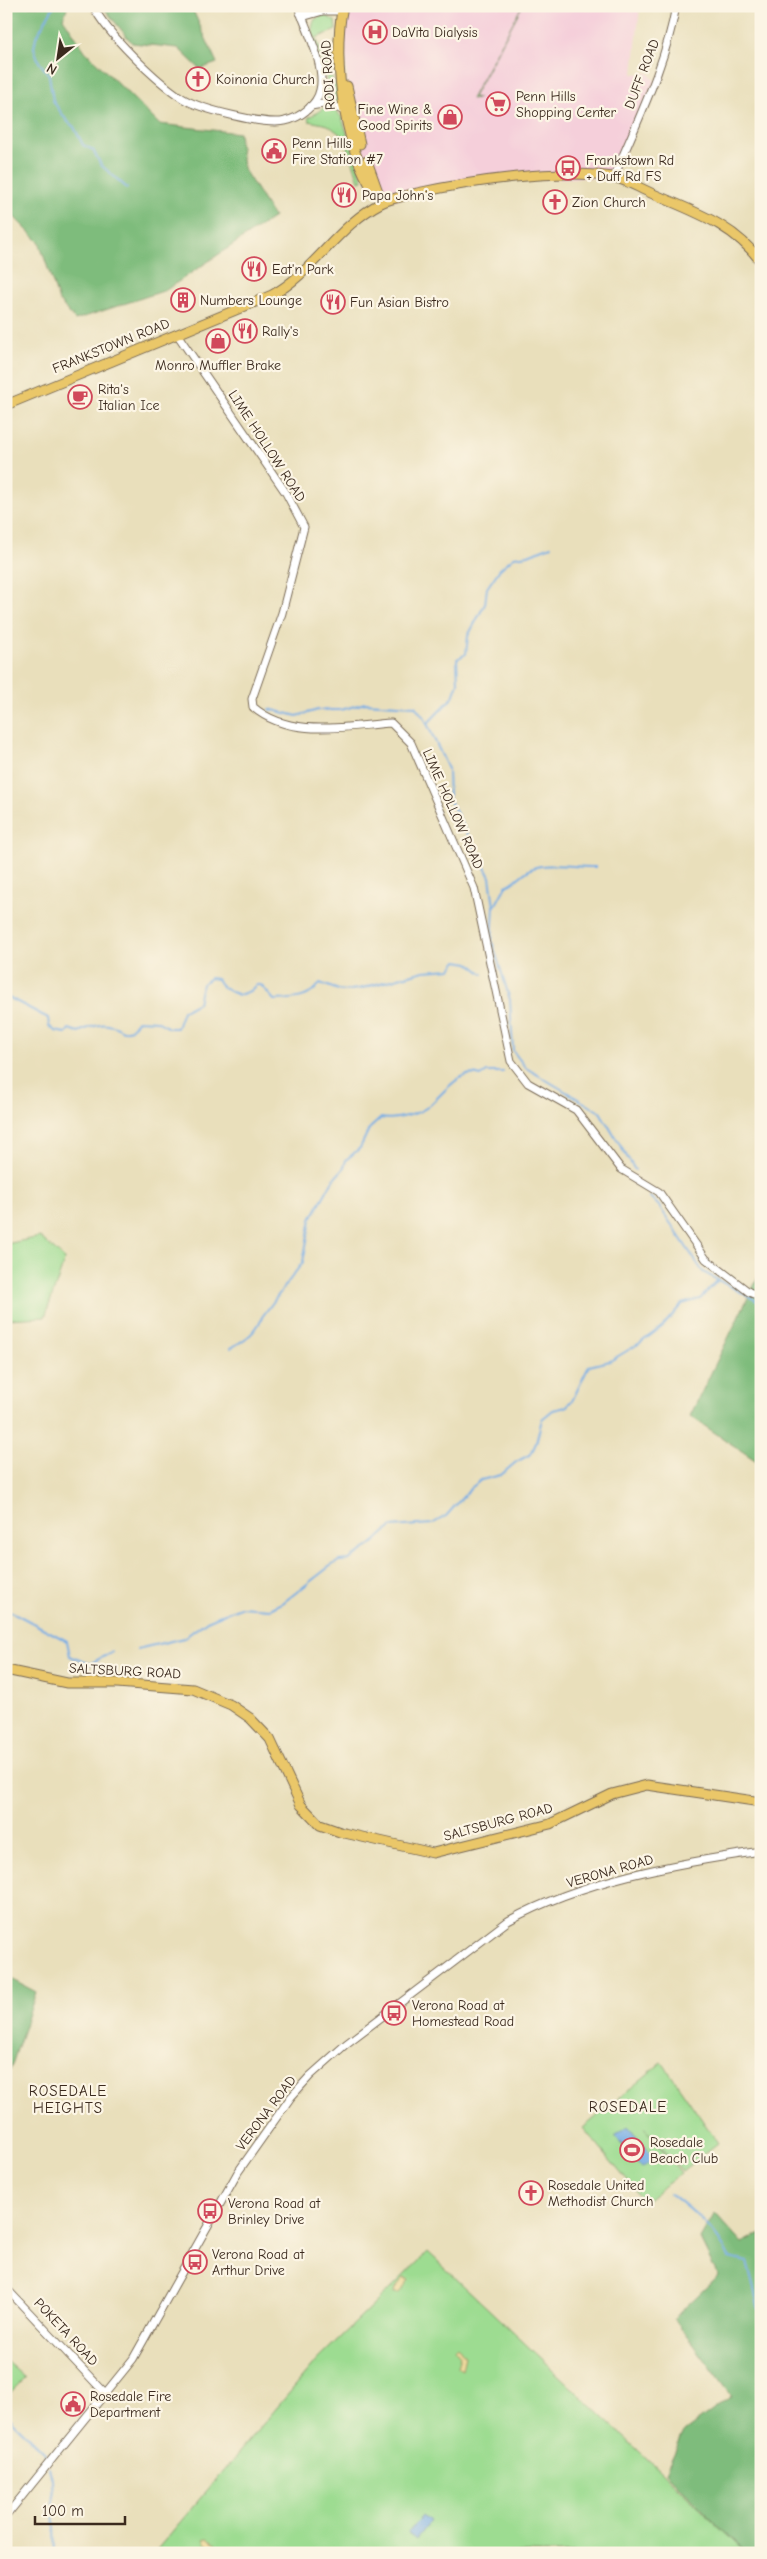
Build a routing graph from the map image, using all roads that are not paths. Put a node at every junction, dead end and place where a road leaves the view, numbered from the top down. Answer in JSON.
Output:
{"nodes":[{"id":1,"x":94,"y":6,"type":"edge"},
{"id":2,"x":317,"y":6,"type":"edge"},
{"id":3,"x":676,"y":6,"type":"edge"},
{"id":4,"x":340,"y":8,"type":"edge"},
{"id":5,"x":300,"y":12,"type":"edge"},
{"id":6,"x":311,"y":106,"type":"junction"},
{"id":7,"x":344,"y":111,"type":"junction"},
{"id":8,"x":614,"y":177,"type":"junction"},
{"id":9,"x":382,"y":202,"type":"junction"},
{"id":10,"x":761,"y":262,"type":"edge"},
{"id":11,"x":177,"y":334,"type":"junction"},
{"id":12,"x":6,"y":405,"type":"edge"},
{"id":13,"x":761,"y":1297,"type":"edge"},
{"id":14,"x":6,"y":1670,"type":"edge"},
{"id":15,"x":761,"y":1802,"type":"edge"},
{"id":16,"x":761,"y":1851,"type":"edge"},
{"id":17,"x":6,"y":2288,"type":"edge"},
{"id":18,"x":106,"y":2394,"type":"junction"},
{"id":19,"x":6,"y":2516,"type":"edge"}],
"edges":[{"from":1,"to":6,"type":"street"},
{"from":2,"to":5,"type":"street"},
{"from":3,"to":8,"type":"street","name":"DUFF ROAD"},
{"from":4,"to":5,"type":"street"},
{"from":4,"to":7,"type":"main road","name":"RODI ROAD"},
{"from":4,"to":9,"type":"main road","name":"RODI ROAD"},
{"from":5,"to":6,"type":"street"},
{"from":6,"to":7,"type":"street"},
{"from":7,"to":9,"type":"main road","name":"RODI ROAD"},
{"from":8,"to":9,"type":"main road","name":"FRANKSTOWN ROAD"},
{"from":8,"to":10,"type":"main road","name":"FRANKSTOWN ROAD"},
{"from":9,"to":11,"type":"main road","name":"FRANKSTOWN ROAD"},
{"from":11,"to":12,"type":"main road","name":"FRANKSTOWN ROAD"},
{"from":11,"to":13,"type":"street","name":"LIME HOLLOW ROAD"},
{"from":14,"to":15,"type":"main road","name":"SALTSBURG ROAD"},
{"from":16,"to":18,"type":"street","name":"VERONA ROAD"},
{"from":17,"to":18,"type":"street","name":"POKETA ROAD"},
{"from":18,"to":19,"type":"street","name":"VERONA ROAD"}]}
